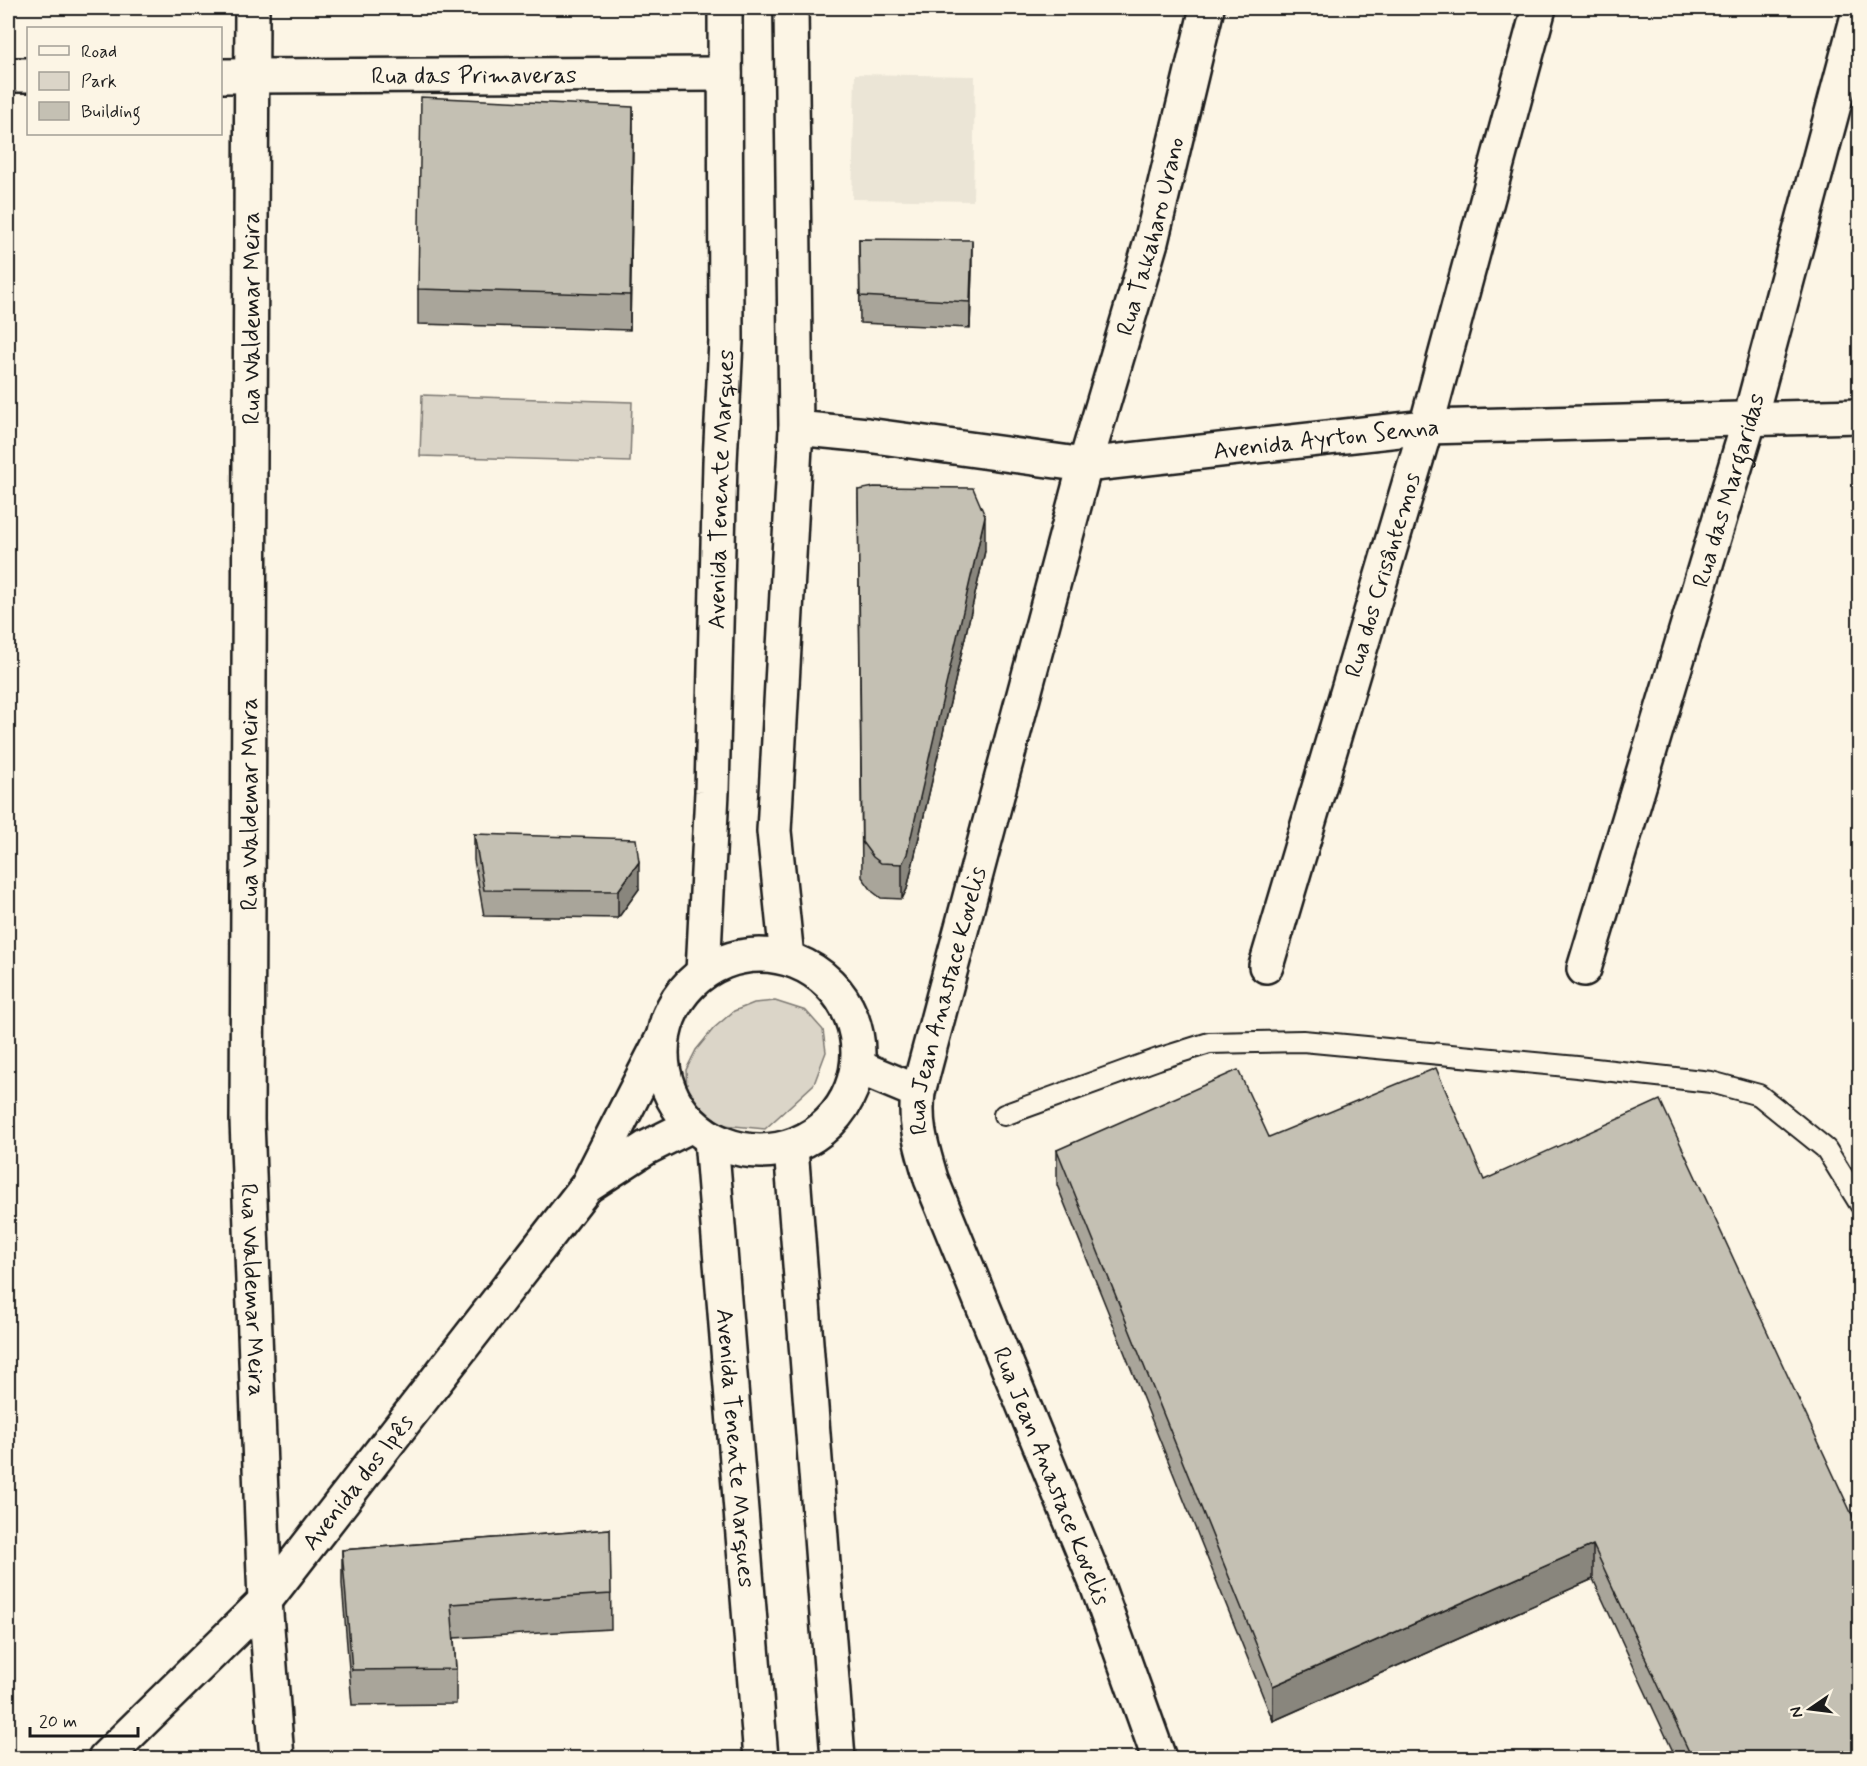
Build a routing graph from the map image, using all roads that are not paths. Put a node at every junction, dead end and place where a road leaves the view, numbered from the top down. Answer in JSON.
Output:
{"nodes":[{"id":1,"x":252,"y":8,"type":"edge"},
{"id":2,"x":725,"y":8,"type":"edge"},
{"id":3,"x":791,"y":8,"type":"edge"},
{"id":4,"x":1207,"y":8,"type":"edge"},
{"id":5,"x":1539,"y":8,"type":"edge"},
{"id":6,"x":1860,"y":8,"type":"edge"},
{"id":7,"x":725,"y":74,"type":"junction"},
{"id":8,"x":8,"y":75,"type":"edge"},
{"id":9,"x":27,"y":75,"type":"edge"},
{"id":10,"x":222,"y":76,"type":"edge"},
{"id":11,"x":252,"y":76,"type":"junction"},
{"id":12,"x":1860,"y":416,"type":"edge"},
{"id":13,"x":1750,"y":418,"type":"junction"},
{"id":14,"x":1426,"y":427,"type":"junction"},
{"id":15,"x":796,"y":428,"type":"junction"},
{"id":16,"x":1085,"y":465,"type":"junction"},
{"id":17,"x":787,"y":958,"type":"junction"},
{"id":18,"x":1266,"y":966,"type":"dead end"},
{"id":19,"x":1584,"y":969,"type":"dead end"},
{"id":20,"x":703,"y":972,"type":"junction"},
{"id":21,"x":662,"y":1039,"type":"junction"},
{"id":22,"x":858,"y":1067,"type":"junction"},
{"id":23,"x":918,"y":1092,"type":"junction"},
{"id":24,"x":1004,"y":1115,"type":"dead end"},
{"id":25,"x":701,"y":1132,"type":"junction"},
{"id":26,"x":791,"y":1148,"type":"junction"},
{"id":27,"x":587,"y":1186,"type":"junction"},
{"id":28,"x":1860,"y":1204,"type":"edge"},
{"id":29,"x":265,"y":1601,"type":"junction"},
{"id":30,"x":105,"y":1758,"type":"edge"},
{"id":31,"x":277,"y":1758,"type":"edge"},
{"id":32,"x":761,"y":1758,"type":"edge"},
{"id":33,"x":838,"y":1758,"type":"edge"},
{"id":34,"x":1159,"y":1758,"type":"edge"}],
"edges":[{"from":1,"to":11,"type":"street","name":"Rua Waldemar Meira"},
{"from":2,"to":7,"type":"street","name":"Avenida Tenente Marques"},
{"from":3,"to":15,"type":"street"},
{"from":4,"to":16,"type":"street","name":"Rua Takaharo Urano"},
{"from":5,"to":14,"type":"street","name":"Rua dos Crisântemos"},
{"from":6,"to":13,"type":"street","name":"Rua das Margaridas"},
{"from":7,"to":11,"type":"street","name":"Rua das Primaveras"},
{"from":7,"to":20,"type":"street","name":"Avenida Tenente Marques"},
{"from":8,"to":9,"type":"street"},
{"from":10,"to":11,"type":"street","name":"Rua das Primaveras"},
{"from":11,"to":29,"type":"street","name":"Rua Waldemar Meira"},
{"from":12,"to":13,"type":"street","name":"Avenida Ayrton Senna"},
{"from":13,"to":14,"type":"street","name":"Avenida Ayrton Senna"},
{"from":13,"to":19,"type":"street","name":"Rua das Margaridas"},
{"from":14,"to":16,"type":"street","name":"Avenida Ayrton Senna"},
{"from":14,"to":18,"type":"street","name":"Rua dos Crisântemos"},
{"from":15,"to":16,"type":"street","name":"Avenida Ayrton Senna"},
{"from":15,"to":17,"type":"street"},
{"from":16,"to":23,"type":"street","name":"Rua Jean Anastace Kovelis"},
{"from":17,"to":20,"type":"street"},
{"from":17,"to":22,"type":"street"},
{"from":20,"to":21,"type":"street"},
{"from":21,"to":25,"type":"street"},
{"from":21,"to":27,"type":"street","name":"Avenida dos Ipês"},
{"from":22,"to":23,"type":"street"},
{"from":22,"to":26,"type":"street"},
{"from":23,"to":34,"type":"street","name":"Rua Jean Anastace Kovelis"},
{"from":24,"to":28,"type":"lane"},
{"from":25,"to":26,"type":"street"},
{"from":25,"to":27,"type":"street","name":"Avenida dos Ipês"},
{"from":25,"to":32,"type":"street","name":"Avenida Tenente Marques"},
{"from":26,"to":33,"type":"street"},
{"from":27,"to":29,"type":"street","name":"Avenida dos Ipês"},
{"from":29,"to":30,"type":"street","name":"Avenida dos Ipês"},
{"from":29,"to":31,"type":"street","name":"Rua Waldemar Meira"}]}
